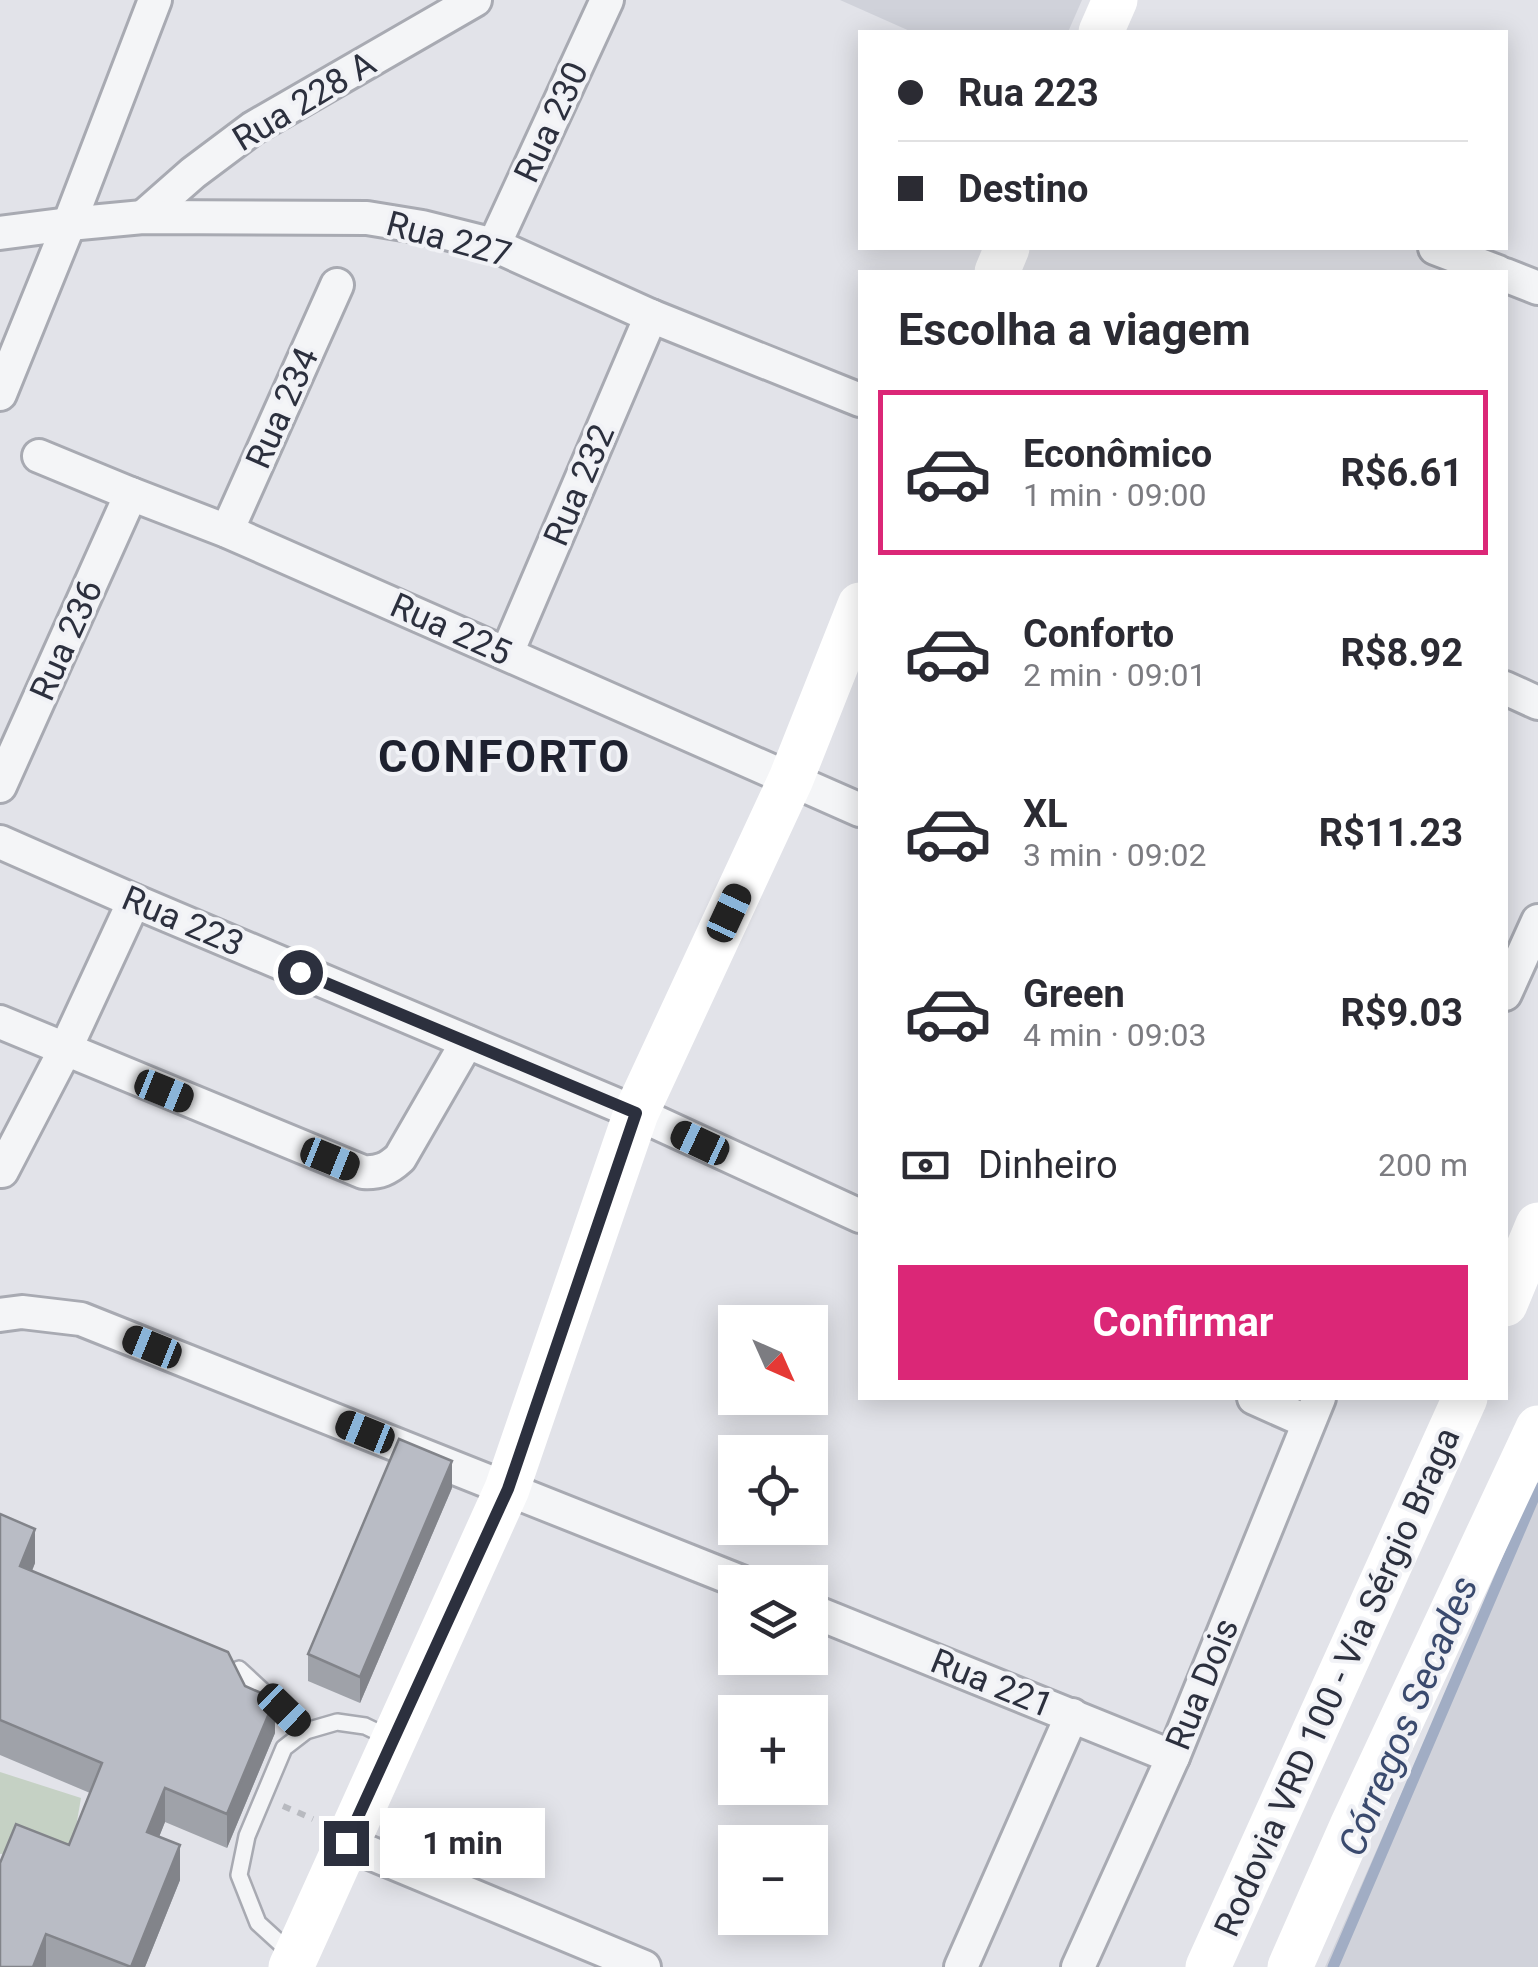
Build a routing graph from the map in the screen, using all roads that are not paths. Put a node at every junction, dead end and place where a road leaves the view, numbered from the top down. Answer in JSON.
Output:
{"nodes":[{"id":1,"x":155,"y":0,"type":"edge"},
{"id":2,"x":475,"y":0,"type":"edge"},
{"id":3,"x":607,"y":0,"type":"edge"},
{"id":4,"x":1116,"y":0,"type":"edge"},
{"id":5,"x":1102,"y":30,"type":"edge"},
{"id":6,"x":143,"y":218,"type":"junction"},
{"id":7,"x":69,"y":224,"type":"junction"},
{"id":8,"x":0,"y":233,"type":"edge"},
{"id":9,"x":494,"y":245,"type":"junction"},
{"id":10,"x":1439,"y":250,"type":"edge"},
{"id":11,"x":1492,"y":270,"type":"edge"},
{"id":12,"x":1508,"y":276,"type":"edge"},
{"id":13,"x":336,"y":284,"type":"dead end"},
{"id":14,"x":1538,"y":288,"type":"edge"},
{"id":15,"x":651,"y":316,"type":"junction"},
{"id":16,"x":0,"y":394,"type":"edge"},
{"id":17,"x":858,"y":399,"type":"edge"},
{"id":18,"x":39,"y":456,"type":"dead end"},
{"id":19,"x":131,"y":494,"type":"junction"},
{"id":20,"x":227,"y":531,"type":"junction"},
{"id":21,"x":858,"y":610,"type":"edge"},
{"id":22,"x":507,"y":654,"type":"junction"},
{"id":23,"x":1508,"y":689,"type":"edge"},
{"id":24,"x":1538,"y":703,"type":"edge"},
{"id":25,"x":791,"y":779,"type":"junction"},
{"id":26,"x":0,"y":786,"type":"edge"},
{"id":27,"x":858,"y":809,"type":"edge"},
{"id":28,"x":0,"y":842,"type":"edge"},
{"id":29,"x":134,"y":901,"type":"junction"},
{"id":30,"x":1538,"y":921,"type":"edge"},
{"id":31,"x":1508,"y":987,"type":"edge"},
{"id":32,"x":0,"y":1022,"type":"edge"},
{"id":33,"x":467,"y":1042,"type":"junction"},
{"id":34,"x":65,"y":1050,"type":"junction"},
{"id":35,"x":636,"y":1113,"type":"junction"},
{"id":36,"x":2,"y":1171,"type":"edge"},
{"id":37,"x":858,"y":1215,"type":"edge"},
{"id":38,"x":1538,"y":1226,"type":"edge"},
{"id":39,"x":1508,"y":1297,"type":"edge"},
{"id":40,"x":0,"y":1315,"type":"edge"},
{"id":41,"x":1264,"y":1400,"type":"edge"},
{"id":42,"x":1464,"y":1400,"type":"edge"},
{"id":43,"x":1314,"y":1410,"type":"edge"},
{"id":44,"x":1538,"y":1428,"type":"edge"},
{"id":45,"x":508,"y":1489,"type":"junction"},
{"id":46,"x":718,"y":1573,"type":"edge"},
{"id":47,"x":828,"y":1617,"type":"edge"},
{"id":48,"x":239,"y":1669,"type":"edge"},
{"id":49,"x":1072,"y":1715,"type":"junction"},
{"id":50,"x":306,"y":1732,"type":"junction"},
{"id":51,"x":394,"y":1739,"type":"junction"},
{"id":52,"x":1173,"y":1758,"type":"junction"},
{"id":53,"x":346,"y":1843,"type":"junction"},
{"id":54,"x":293,"y":1962,"type":"edge"},
{"id":55,"x":644,"y":1967,"type":"edge"},
{"id":56,"x":962,"y":1967,"type":"edge"},
{"id":57,"x":1078,"y":1967,"type":"edge"},
{"id":58,"x":1208,"y":1967,"type":"edge"},
{"id":59,"x":1290,"y":1967,"type":"edge"}],
"edges":[{"from":1,"to":7,"type":"street"},
{"from":2,"to":6,"type":"street","name":"Rua 228 A"},
{"from":3,"to":9,"type":"street","name":"Rua 230"},
{"from":4,"to":5,"type":"street"},
{"from":6,"to":7,"type":"street","name":"Rua 227"},
{"from":6,"to":9,"type":"street","name":"Rua 227"},
{"from":7,"to":8,"type":"street","name":"Rua 227"},
{"from":7,"to":16,"type":"street"},
{"from":9,"to":15,"type":"street","name":"Rua 227"},
{"from":10,"to":11,"type":"street"},
{"from":12,"to":14,"type":"street"},
{"from":13,"to":20,"type":"street","name":"Rua 234"},
{"from":15,"to":17,"type":"street","name":"Rua 227"},
{"from":15,"to":22,"type":"street","name":"Rua 232"},
{"from":18,"to":19,"type":"street","name":"Rua 225"},
{"from":19,"to":20,"type":"street","name":"Rua 225"},
{"from":19,"to":26,"type":"street","name":"Rua 236"},
{"from":20,"to":22,"type":"street","name":"Rua 225"},
{"from":21,"to":25,"type":"street"},
{"from":22,"to":25,"type":"street","name":"Rua 225"},
{"from":23,"to":24,"type":"street"},
{"from":25,"to":27,"type":"street","name":"Rua 225"},
{"from":25,"to":35,"type":"street"},
{"from":28,"to":29,"type":"street","name":"Rua 223"},
{"from":29,"to":33,"type":"street","name":"Rua 223"},
{"from":29,"to":34,"type":"street"},
{"from":30,"to":31,"type":"street"},
{"from":32,"to":34,"type":"street"},
{"from":33,"to":34,"type":"street"},
{"from":33,"to":35,"type":"street","name":"Rua 223"},
{"from":34,"to":36,"type":"street"},
{"from":35,"to":37,"type":"street","name":"Rua 223"},
{"from":35,"to":45,"type":"street"},
{"from":38,"to":39,"type":"street"},
{"from":40,"to":45,"type":"street"},
{"from":41,"to":43,"type":"street"},
{"from":42,"to":58,"type":"street","name":"Rodovia VRD 100 - Via Sérgio Braga"},
{"from":43,"to":52,"type":"street","name":"Rua Dois"},
{"from":44,"to":59,"type":"street"},
{"from":45,"to":46,"type":"street"},
{"from":45,"to":51,"type":"street"},
{"from":47,"to":49,"type":"street","name":"Rua 221"},
{"from":48,"to":50,"type":"lane"},
{"from":49,"to":52,"type":"street","name":"Rua 221"},
{"from":49,"to":56,"type":"street"},
{"from":50,"to":51,"type":"lane"},
{"from":50,"to":54,"type":"lane"},
{"from":51,"to":53,"type":"street"},
{"from":52,"to":57,"type":"street","name":"Rua Dois"},
{"from":53,"to":54,"type":"street"},
{"from":53,"to":55,"type":"street"}]}
